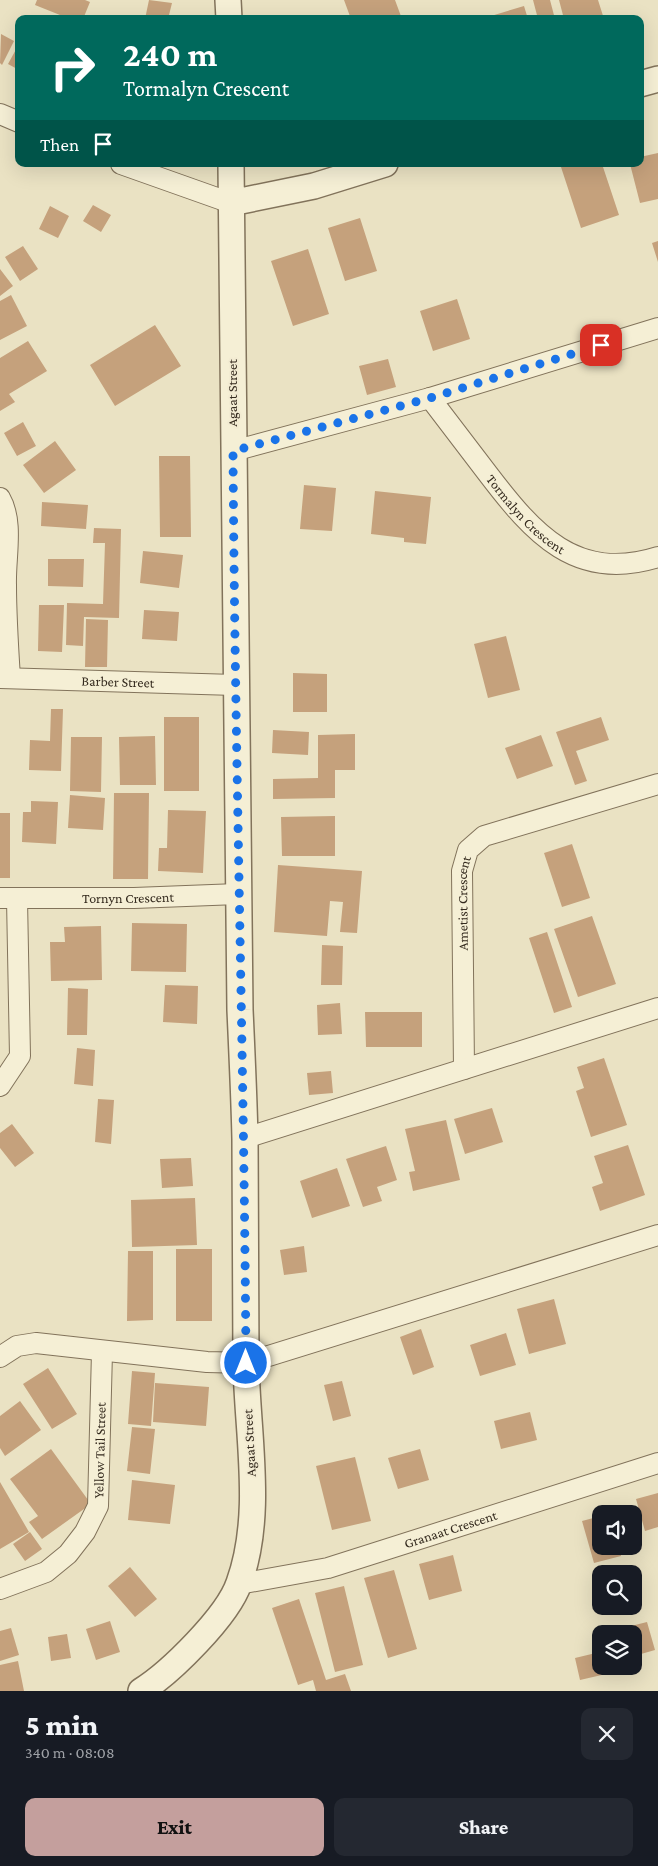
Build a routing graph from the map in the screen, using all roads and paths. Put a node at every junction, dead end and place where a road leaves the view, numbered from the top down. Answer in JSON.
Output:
{"nodes":[{"id":1,"x":228,"y":0,"type":"edge"},
{"id":2,"x":229,"y":15,"type":"edge"},
{"id":3,"x":658,"y":78,"type":"edge"},
{"id":4,"x":644,"y":83,"type":"edge"},
{"id":5,"x":0,"y":114,"type":"edge"},
{"id":6,"x":15,"y":120,"type":"edge"},
{"id":7,"x":129,"y":167,"type":"edge"},
{"id":8,"x":230,"y":167,"type":"edge"},
{"id":9,"x":375,"y":167,"type":"edge"},
{"id":10,"x":231,"y":203,"type":"junction"},
{"id":11,"x":658,"y":328,"type":"edge"},
{"id":12,"x":430,"y":398,"type":"junction"},
{"id":13,"x":233,"y":451,"type":"junction"},
{"id":14,"x":0,"y":498,"type":"edge"},
{"id":15,"x":658,"y":557,"type":"edge"},
{"id":16,"x":5,"y":678,"type":"edge"},
{"id":17,"x":235,"y":685,"type":"junction"},
{"id":18,"x":658,"y":784,"type":"edge"},
{"id":19,"x":238,"y":894,"type":"junction"},
{"id":20,"x":8,"y":899,"type":"edge"},
{"id":21,"x":658,"y":1008,"type":"edge"},
{"id":22,"x":464,"y":1069,"type":"junction"},
{"id":23,"x":0,"y":1086,"type":"edge"},
{"id":24,"x":245,"y":1138,"type":"junction"},
{"id":25,"x":658,"y":1235,"type":"edge"},
{"id":26,"x":102,"y":1352,"type":"junction"},
{"id":27,"x":0,"y":1357,"type":"edge"},
{"id":28,"x":246,"y":1363,"type":"junction"},
{"id":29,"x":658,"y":1463,"type":"edge"},
{"id":30,"x":239,"y":1584,"type":"junction"},
{"id":31,"x":0,"y":1589,"type":"edge"},
{"id":32,"x":140,"y":1691,"type":"edge"}],
"edges":[{"from":1,"to":2,"type":"street"},
{"from":3,"to":4,"type":"street"},
{"from":5,"to":6,"type":"street"},
{"from":7,"to":10,"type":"street"},
{"from":8,"to":10,"type":"street","name":"Agaat Street"},
{"from":9,"to":10,"type":"street"},
{"from":10,"to":13,"type":"street","name":"Agaat Street"},
{"from":11,"to":12,"type":"street"},
{"from":12,"to":13,"type":"street"},
{"from":12,"to":15,"type":"street","name":"Tormalyn Crescent"},
{"from":13,"to":17,"type":"street","name":"Agaat Street"},
{"from":14,"to":16,"type":"street"},
{"from":16,"to":17,"type":"street","name":"Barber Street"},
{"from":17,"to":19,"type":"street","name":"Agaat Street"},
{"from":18,"to":22,"type":"street","name":"Ametist Crescent"},
{"from":19,"to":20,"type":"street","name":"Tornyn Crescent"},
{"from":19,"to":24,"type":"street","name":"Agaat Street"},
{"from":20,"to":23,"type":"street","name":"Tornyn Crescent"},
{"from":21,"to":22,"type":"street"},
{"from":22,"to":24,"type":"street"},
{"from":24,"to":28,"type":"street","name":"Agaat Street"},
{"from":25,"to":28,"type":"street"},
{"from":26,"to":27,"type":"street"},
{"from":26,"to":28,"type":"street"},
{"from":26,"to":31,"type":"street","name":"Yellow Tail Street"},
{"from":28,"to":30,"type":"street","name":"Agaat Street"},
{"from":29,"to":30,"type":"street","name":"Granaat Crescent"},
{"from":30,"to":32,"type":"street","name":"Agaat Street"}]}
